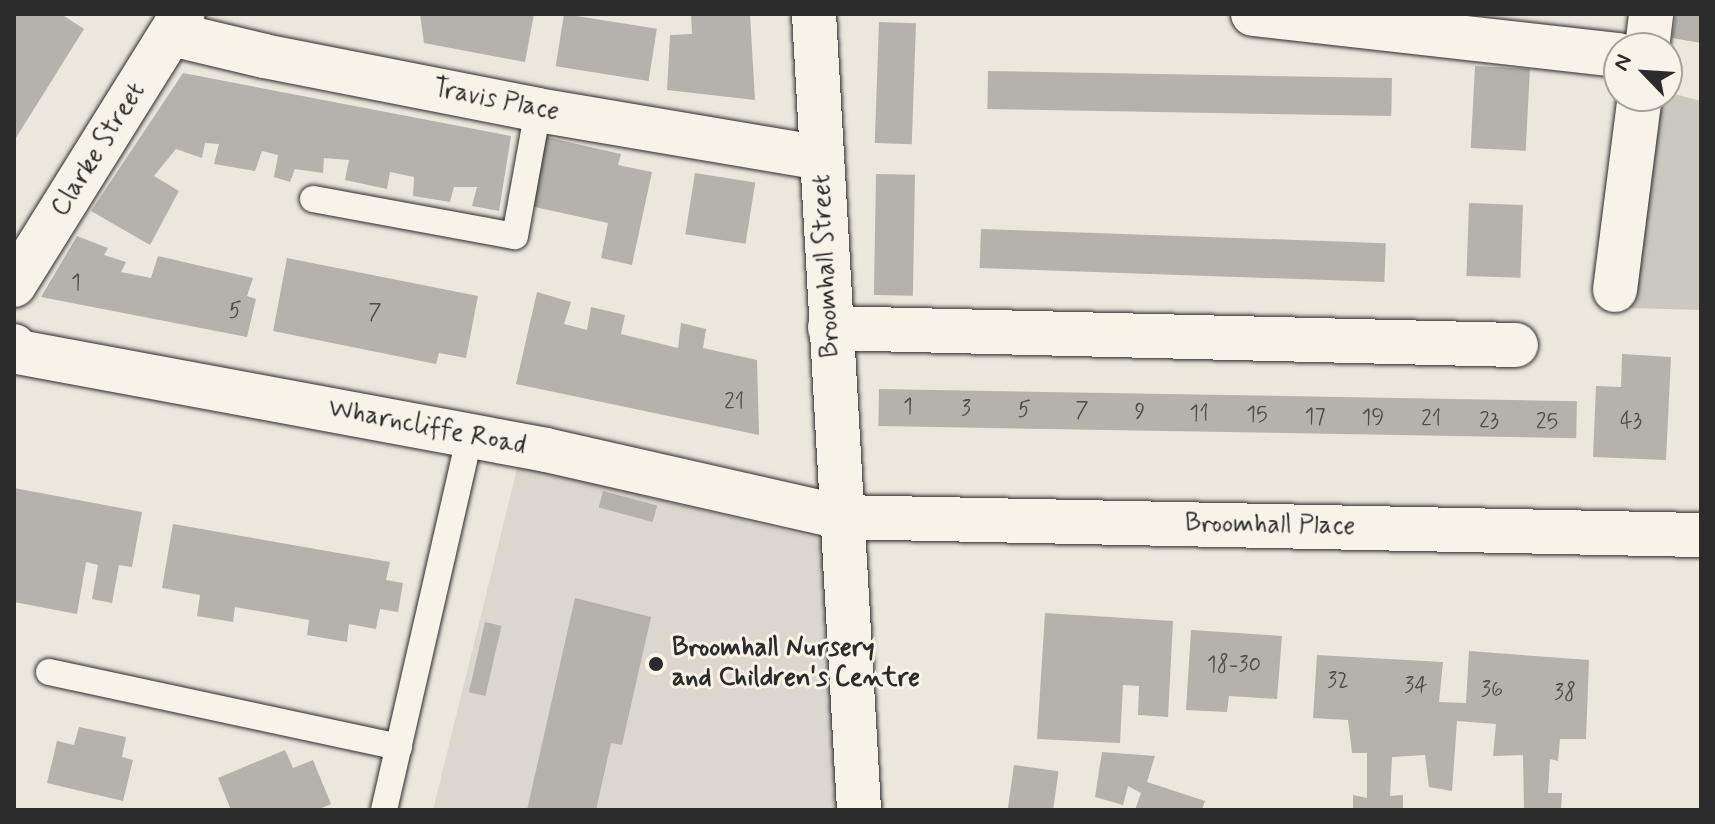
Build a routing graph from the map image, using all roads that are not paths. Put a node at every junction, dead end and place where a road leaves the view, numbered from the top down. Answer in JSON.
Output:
{"nodes":[{"id":1,"x":814,"y":14,"type":"edge"},
{"id":2,"x":1253,"y":14,"type":"edge"},
{"id":3,"x":178,"y":24,"type":"edge"},
{"id":4,"x":1603,"y":53,"type":"edge"},
{"id":5,"x":538,"y":110,"type":"junction"},
{"id":6,"x":1638,"y":112,"type":"edge"},
{"id":7,"x":822,"y":158,"type":"junction"},
{"id":8,"x":313,"y":199,"type":"dead end"},
{"id":9,"x":14,"y":285,"type":"edge"},
{"id":10,"x":1615,"y":290,"type":"dead end"},
{"id":11,"x":830,"y":328,"type":"junction"},
{"id":12,"x":1516,"y":345,"type":"dead end"},
{"id":13,"x":14,"y":346,"type":"edge"},
{"id":14,"x":470,"y":436,"type":"junction"},
{"id":15,"x":840,"y":517,"type":"junction"},
{"id":16,"x":1701,"y":535,"type":"edge"},
{"id":17,"x":49,"y":672,"type":"dead end"},
{"id":18,"x":399,"y":747,"type":"junction"},
{"id":19,"x":384,"y":810,"type":"edge"},
{"id":20,"x":859,"y":810,"type":"edge"}],
"edges":[{"from":1,"to":7,"type":"street","name":"Broomhall Street"},
{"from":2,"to":4,"type":"street"},
{"from":3,"to":5,"type":"street","name":"Travis Place"},
{"from":3,"to":9,"type":"street","name":"Clarke Street"},
{"from":5,"to":7,"type":"street","name":"Travis Place"},
{"from":5,"to":8,"type":"lane"},
{"from":6,"to":10,"type":"street"},
{"from":7,"to":11,"type":"street","name":"Broomhall Street"},
{"from":11,"to":12,"type":"street"},
{"from":11,"to":15,"type":"street","name":"Broomhall Street"},
{"from":13,"to":14,"type":"street","name":"Wharncliffe Road"},
{"from":14,"to":15,"type":"street","name":"Wharncliffe Road"},
{"from":14,"to":18,"type":"lane"},
{"from":15,"to":16,"type":"street","name":"Broomhall Place"},
{"from":15,"to":20,"type":"street","name":"Broomhall Street"},
{"from":17,"to":18,"type":"lane"},
{"from":18,"to":19,"type":"lane"}]}
